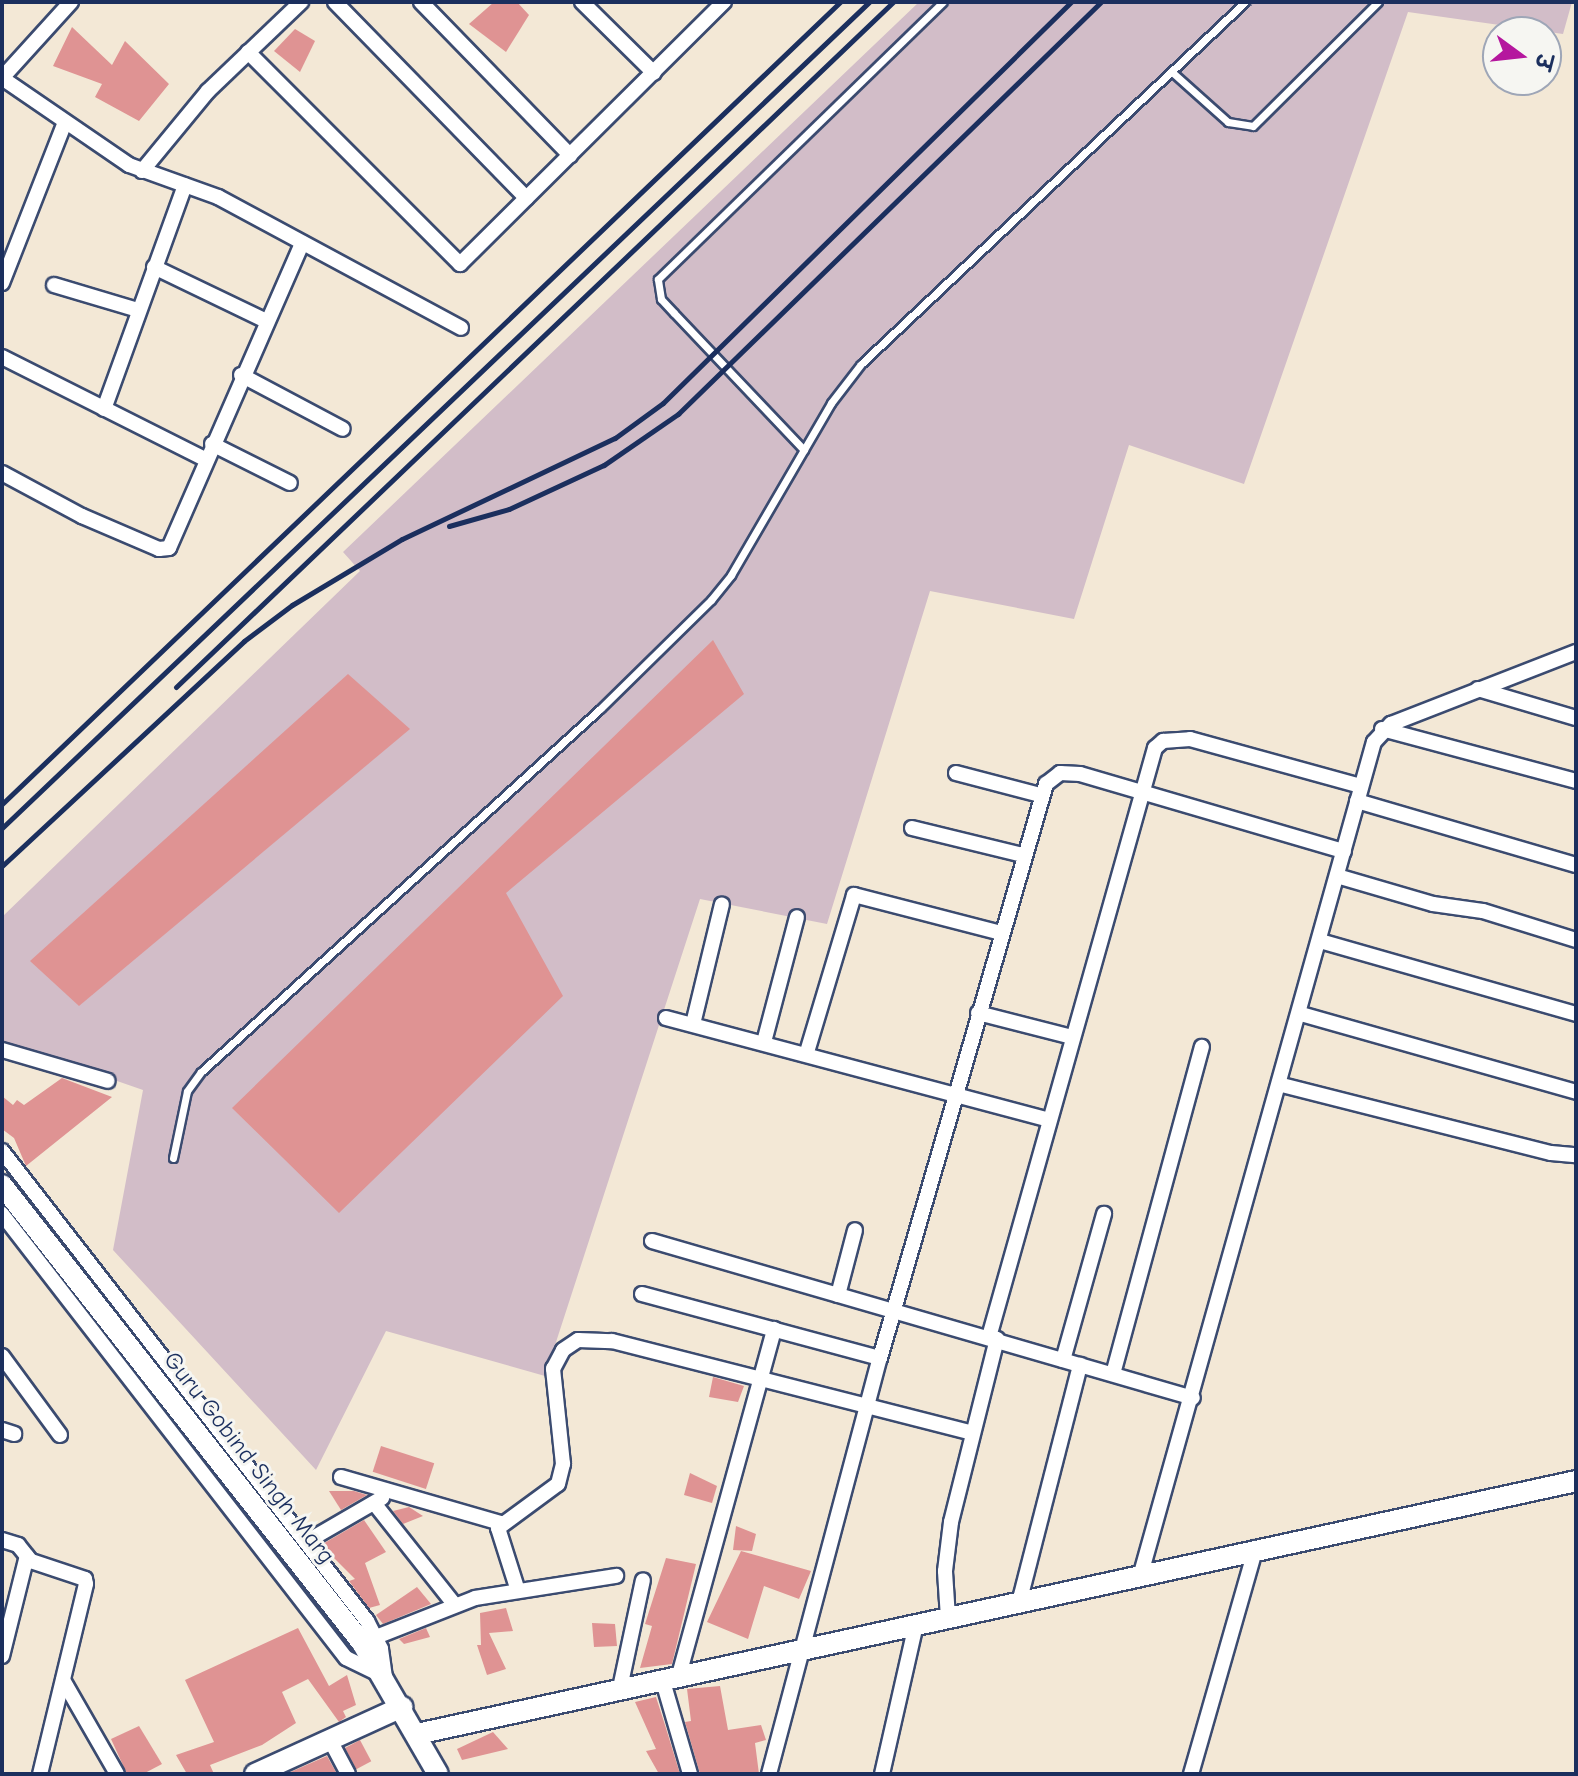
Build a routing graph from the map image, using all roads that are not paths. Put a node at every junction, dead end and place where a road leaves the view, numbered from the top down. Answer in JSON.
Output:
{"nodes":[{"id":1,"x":71,"y":2,"type":"edge"},
{"id":2,"x":301,"y":2,"type":"edge"},
{"id":3,"x":335,"y":2,"type":"edge"},
{"id":4,"x":421,"y":2,"type":"edge"},
{"id":5,"x":582,"y":2,"type":"edge"},
{"id":6,"x":724,"y":2,"type":"edge"},
{"id":7,"x":943,"y":2,"type":"edge"},
{"id":8,"x":1245,"y":2,"type":"edge"},
{"id":9,"x":1378,"y":2,"type":"edge"},
{"id":10,"x":248,"y":52,"type":"junction"},
{"id":11,"x":1172,"y":72,"type":"junction"},
{"id":12,"x":654,"y":73,"type":"junction"},
{"id":13,"x":2,"y":78,"type":"edge"},
{"id":14,"x":65,"y":122,"type":"junction"},
{"id":15,"x":570,"y":155,"type":"junction"},
{"id":16,"x":142,"y":171,"type":"junction"},
{"id":17,"x":185,"y":185,"type":"junction"},
{"id":18,"x":526,"y":198,"type":"junction"},
{"id":19,"x":302,"y":243,"type":"junction"},
{"id":20,"x":154,"y":267,"type":"junction"},
{"id":21,"x":2,"y":283,"type":"edge"},
{"id":22,"x":54,"y":285,"type":"dead end"},
{"id":23,"x":138,"y":310,"type":"junction"},
{"id":24,"x":264,"y":320,"type":"junction"},
{"id":25,"x":461,"y":328,"type":"dead end"},
{"id":26,"x":2,"y":357,"type":"edge"},
{"id":27,"x":241,"y":375,"type":"junction"},
{"id":28,"x":104,"y":409,"type":"junction"},
{"id":29,"x":343,"y":429,"type":"dead end"},
{"id":30,"x":212,"y":444,"type":"junction"},
{"id":31,"x":804,"y":450,"type":"junction"},
{"id":32,"x":205,"y":459,"type":"junction"},
{"id":33,"x":2,"y":473,"type":"edge"},
{"id":34,"x":290,"y":483,"type":"dead end"},
{"id":35,"x":1576,"y":652,"type":"edge"},
{"id":36,"x":1478,"y":689,"type":"junction"},
{"id":37,"x":1576,"y":718,"type":"edge"},
{"id":38,"x":1382,"y":729,"type":"junction"},
{"id":39,"x":956,"y":773,"type":"dead end"},
{"id":40,"x":1576,"y":781,"type":"edge"},
{"id":41,"x":1141,"y":792,"type":"junction"},
{"id":42,"x":1359,"y":794,"type":"junction"},
{"id":43,"x":1040,"y":795,"type":"junction"},
{"id":44,"x":912,"y":828,"type":"dead end"},
{"id":45,"x":1344,"y":851,"type":"junction"},
{"id":46,"x":1023,"y":855,"type":"junction"},
{"id":47,"x":1576,"y":865,"type":"edge"},
{"id":48,"x":1337,"y":876,"type":"junction"},
{"id":49,"x":722,"y":904,"type":"dead end"},
{"id":50,"x":797,"y":917,"type":"dead end"},
{"id":51,"x":1001,"y":933,"type":"junction"},
{"id":52,"x":1576,"y":940,"type":"edge"},
{"id":53,"x":1320,"y":941,"type":"junction"},
{"id":54,"x":978,"y":1013,"type":"junction"},
{"id":55,"x":1301,"y":1014,"type":"junction"},
{"id":56,"x":1576,"y":1014,"type":"edge"},
{"id":57,"x":666,"y":1018,"type":"dead end"},
{"id":58,"x":693,"y":1024,"type":"junction"},
{"id":59,"x":1072,"y":1037,"type":"junction"},
{"id":60,"x":764,"y":1042,"type":"junction"},
{"id":61,"x":1202,"y":1047,"type":"dead end"},
{"id":62,"x":2,"y":1050,"type":"edge"},
{"id":63,"x":807,"y":1052,"type":"junction"},
{"id":64,"x":108,"y":1081,"type":"dead end"},
{"id":65,"x":1282,"y":1085,"type":"junction"},
{"id":66,"x":1576,"y":1092,"type":"edge"},
{"id":67,"x":956,"y":1093,"type":"junction"},
{"id":68,"x":1049,"y":1120,"type":"junction"},
{"id":69,"x":2,"y":1151,"type":"edge"},
{"id":70,"x":1575,"y":1152,"type":"edge"},
{"id":71,"x":173,"y":1158,"type":"dead end"},
{"id":72,"x":2,"y":1185,"type":"edge"},
{"id":73,"x":2,"y":1214,"type":"edge"},
{"id":74,"x":1104,"y":1214,"type":"dead end"},
{"id":75,"x":855,"y":1230,"type":"dead end"},
{"id":76,"x":652,"y":1241,"type":"dead end"},
{"id":77,"x":642,"y":1294,"type":"dead end"},
{"id":78,"x":838,"y":1295,"type":"junction"},
{"id":79,"x":894,"y":1311,"type":"junction"},
{"id":80,"x":774,"y":1329,"type":"junction"},
{"id":81,"x":993,"y":1338,"type":"junction"},
{"id":82,"x":2,"y":1356,"type":"edge"},
{"id":83,"x":880,"y":1358,"type":"junction"},
{"id":84,"x":1063,"y":1360,"type":"junction"},
{"id":85,"x":1080,"y":1365,"type":"junction"},
{"id":86,"x":1113,"y":1374,"type":"junction"},
{"id":87,"x":760,"y":1379,"type":"junction"},
{"id":88,"x":1193,"y":1398,"type":"junction"},
{"id":89,"x":867,"y":1405,"type":"junction"},
{"id":90,"x":972,"y":1433,"type":"junction"},
{"id":91,"x":60,"y":1435,"type":"dead end"},
{"id":92,"x":341,"y":1477,"type":"dead end"},
{"id":93,"x":1576,"y":1481,"type":"edge"},
{"id":94,"x":393,"y":1492,"type":"junction"},
{"id":95,"x":374,"y":1503,"type":"junction"},
{"id":96,"x":500,"y":1523,"type":"junction"},
{"id":97,"x":2,"y":1540,"type":"edge"},
{"id":98,"x":306,"y":1542,"type":"junction"},
{"id":99,"x":1256,"y":1548,"type":"junction"},
{"id":100,"x":27,"y":1556,"type":"junction"},
{"id":101,"x":616,"y":1576,"type":"dead end"},
{"id":102,"x":1140,"y":1577,"type":"junction"},
{"id":103,"x":643,"y":1580,"type":"dead end"},
{"id":104,"x":518,"y":1591,"type":"junction"},
{"id":105,"x":1019,"y":1603,"type":"junction"},
{"id":106,"x":454,"y":1604,"type":"junction"},
{"id":107,"x":948,"y":1618,"type":"junction"},
{"id":108,"x":916,"y":1624,"type":"junction"},
{"id":109,"x":369,"y":1640,"type":"junction"},
{"id":110,"x":799,"y":1650,"type":"junction"},
{"id":111,"x":2,"y":1656,"type":"edge"},
{"id":112,"x":385,"y":1677,"type":"junction"},
{"id":113,"x":671,"y":1677,"type":"junction"},
{"id":114,"x":63,"y":1680,"type":"junction"},
{"id":115,"x":620,"y":1688,"type":"junction"},
{"id":116,"x":402,"y":1707,"type":"junction"},
{"id":117,"x":417,"y":1734,"type":"junction"},
{"id":118,"x":330,"y":1740,"type":"junction"},
{"id":119,"x":40,"y":1774,"type":"edge"},
{"id":120,"x":117,"y":1774,"type":"edge"},
{"id":121,"x":255,"y":1774,"type":"edge"},
{"id":122,"x":348,"y":1774,"type":"edge"},
{"id":123,"x":438,"y":1774,"type":"edge"},
{"id":124,"x":690,"y":1774,"type":"edge"},
{"id":125,"x":769,"y":1774,"type":"edge"},
{"id":126,"x":882,"y":1774,"type":"edge"},
{"id":127,"x":1191,"y":1774,"type":"edge"}],
"edges":[{"from":1,"to":13,"type":"street"},
{"from":2,"to":10,"type":"street"},
{"from":3,"to":18,"type":"street"},
{"from":4,"to":15,"type":"street"},
{"from":5,"to":12,"type":"street"},
{"from":6,"to":12,"type":"street"},
{"from":7,"to":31,"type":"lane"},
{"from":8,"to":11,"type":"lane"},
{"from":9,"to":11,"type":"lane"},
{"from":10,"to":16,"type":"street"},
{"from":10,"to":18,"type":"street"},
{"from":11,"to":31,"type":"lane"},
{"from":12,"to":15,"type":"street"},
{"from":13,"to":14,"type":"street"},
{"from":14,"to":16,"type":"street"},
{"from":14,"to":21,"type":"street"},
{"from":15,"to":18,"type":"street"},
{"from":16,"to":17,"type":"street"},
{"from":17,"to":19,"type":"street"},
{"from":17,"to":20,"type":"street"},
{"from":19,"to":24,"type":"street"},
{"from":19,"to":25,"type":"street"},
{"from":20,"to":23,"type":"street"},
{"from":20,"to":24,"type":"street"},
{"from":22,"to":23,"type":"street"},
{"from":23,"to":28,"type":"street"},
{"from":24,"to":27,"type":"street"},
{"from":26,"to":28,"type":"street"},
{"from":27,"to":29,"type":"street"},
{"from":27,"to":30,"type":"street"},
{"from":28,"to":32,"type":"street"},
{"from":30,"to":32,"type":"street"},
{"from":30,"to":34,"type":"street"},
{"from":31,"to":71,"type":"lane"},
{"from":32,"to":33,"type":"street"},
{"from":35,"to":36,"type":"street"},
{"from":36,"to":37,"type":"street"},
{"from":36,"to":38,"type":"street"},
{"from":38,"to":40,"type":"street"},
{"from":38,"to":42,"type":"street"},
{"from":39,"to":43,"type":"street"},
{"from":41,"to":42,"type":"street"},
{"from":41,"to":43,"type":"street"},
{"from":41,"to":45,"type":"street"},
{"from":41,"to":59,"type":"street"},
{"from":42,"to":45,"type":"street"},
{"from":42,"to":47,"type":"street"},
{"from":43,"to":46,"type":"street"},
{"from":44,"to":46,"type":"street"},
{"from":45,"to":48,"type":"street"},
{"from":46,"to":51,"type":"street"},
{"from":48,"to":52,"type":"street"},
{"from":48,"to":53,"type":"street"},
{"from":49,"to":58,"type":"street"},
{"from":50,"to":60,"type":"street"},
{"from":51,"to":54,"type":"street"},
{"from":51,"to":63,"type":"street"},
{"from":53,"to":55,"type":"street"},
{"from":53,"to":56,"type":"street"},
{"from":54,"to":59,"type":"street"},
{"from":54,"to":67,"type":"street"},
{"from":55,"to":65,"type":"street"},
{"from":55,"to":66,"type":"street"},
{"from":57,"to":58,"type":"street"},
{"from":58,"to":60,"type":"street"},
{"from":59,"to":68,"type":"street"},
{"from":60,"to":63,"type":"street"},
{"from":61,"to":86,"type":"street"},
{"from":62,"to":64,"type":"street"},
{"from":63,"to":67,"type":"street"},
{"from":65,"to":70,"type":"street"},
{"from":65,"to":88,"type":"street"},
{"from":67,"to":68,"type":"street"},
{"from":67,"to":79,"type":"street"},
{"from":68,"to":81,"type":"street"},
{"from":69,"to":98,"type":"street"},
{"from":72,"to":109,"type":"street","name":"Guru Gobind Singh Marg"},
{"from":73,"to":112,"type":"street"},
{"from":74,"to":84,"type":"street"},
{"from":75,"to":78,"type":"street"},
{"from":76,"to":78,"type":"street"},
{"from":77,"to":80,"type":"street"},
{"from":78,"to":79,"type":"street"},
{"from":79,"to":81,"type":"street"},
{"from":79,"to":83,"type":"street"},
{"from":80,"to":83,"type":"street"},
{"from":80,"to":87,"type":"street"},
{"from":81,"to":84,"type":"street"},
{"from":81,"to":90,"type":"street"},
{"from":82,"to":91,"type":"street"},
{"from":83,"to":89,"type":"street"},
{"from":84,"to":85,"type":"street"},
{"from":85,"to":86,"type":"street"},
{"from":85,"to":105,"type":"street"},
{"from":86,"to":88,"type":"street"},
{"from":87,"to":89,"type":"street"},
{"from":87,"to":96,"type":"street"},
{"from":87,"to":113,"type":"street"},
{"from":88,"to":102,"type":"street"},
{"from":89,"to":90,"type":"street"},
{"from":89,"to":110,"type":"street"},
{"from":90,"to":107,"type":"street"},
{"from":92,"to":94,"type":"street"},
{"from":93,"to":99,"type":"street"},
{"from":94,"to":95,"type":"street"},
{"from":94,"to":96,"type":"street"},
{"from":95,"to":98,"type":"street"},
{"from":95,"to":106,"type":"street"},
{"from":96,"to":104,"type":"street"},
{"from":97,"to":100,"type":"street"},
{"from":98,"to":109,"type":"street"},
{"from":99,"to":102,"type":"street"},
{"from":99,"to":127,"type":"street"},
{"from":100,"to":111,"type":"street"},
{"from":100,"to":114,"type":"street"},
{"from":101,"to":104,"type":"street"},
{"from":102,"to":105,"type":"street"},
{"from":103,"to":115,"type":"street"},
{"from":104,"to":106,"type":"street"},
{"from":105,"to":107,"type":"street"},
{"from":106,"to":109,"type":"street"},
{"from":107,"to":108,"type":"street"},
{"from":108,"to":110,"type":"street"},
{"from":108,"to":126,"type":"street"},
{"from":109,"to":112,"type":"street","name":"Guru Gobind Singh Marg"},
{"from":110,"to":113,"type":"street"},
{"from":110,"to":125,"type":"street"},
{"from":112,"to":116,"type":"street","name":"Guru Gobind Singh Marg"},
{"from":113,"to":115,"type":"street"},
{"from":113,"to":124,"type":"street"},
{"from":114,"to":119,"type":"street"},
{"from":114,"to":120,"type":"street"},
{"from":115,"to":117,"type":"street"},
{"from":116,"to":117,"type":"street","name":"Guru Gobind Singh Marg"},
{"from":116,"to":118,"type":"street"},
{"from":117,"to":123,"type":"street","name":"Guru Gobind Singh Marg"},
{"from":118,"to":121,"type":"street"},
{"from":118,"to":122,"type":"street"}]}
